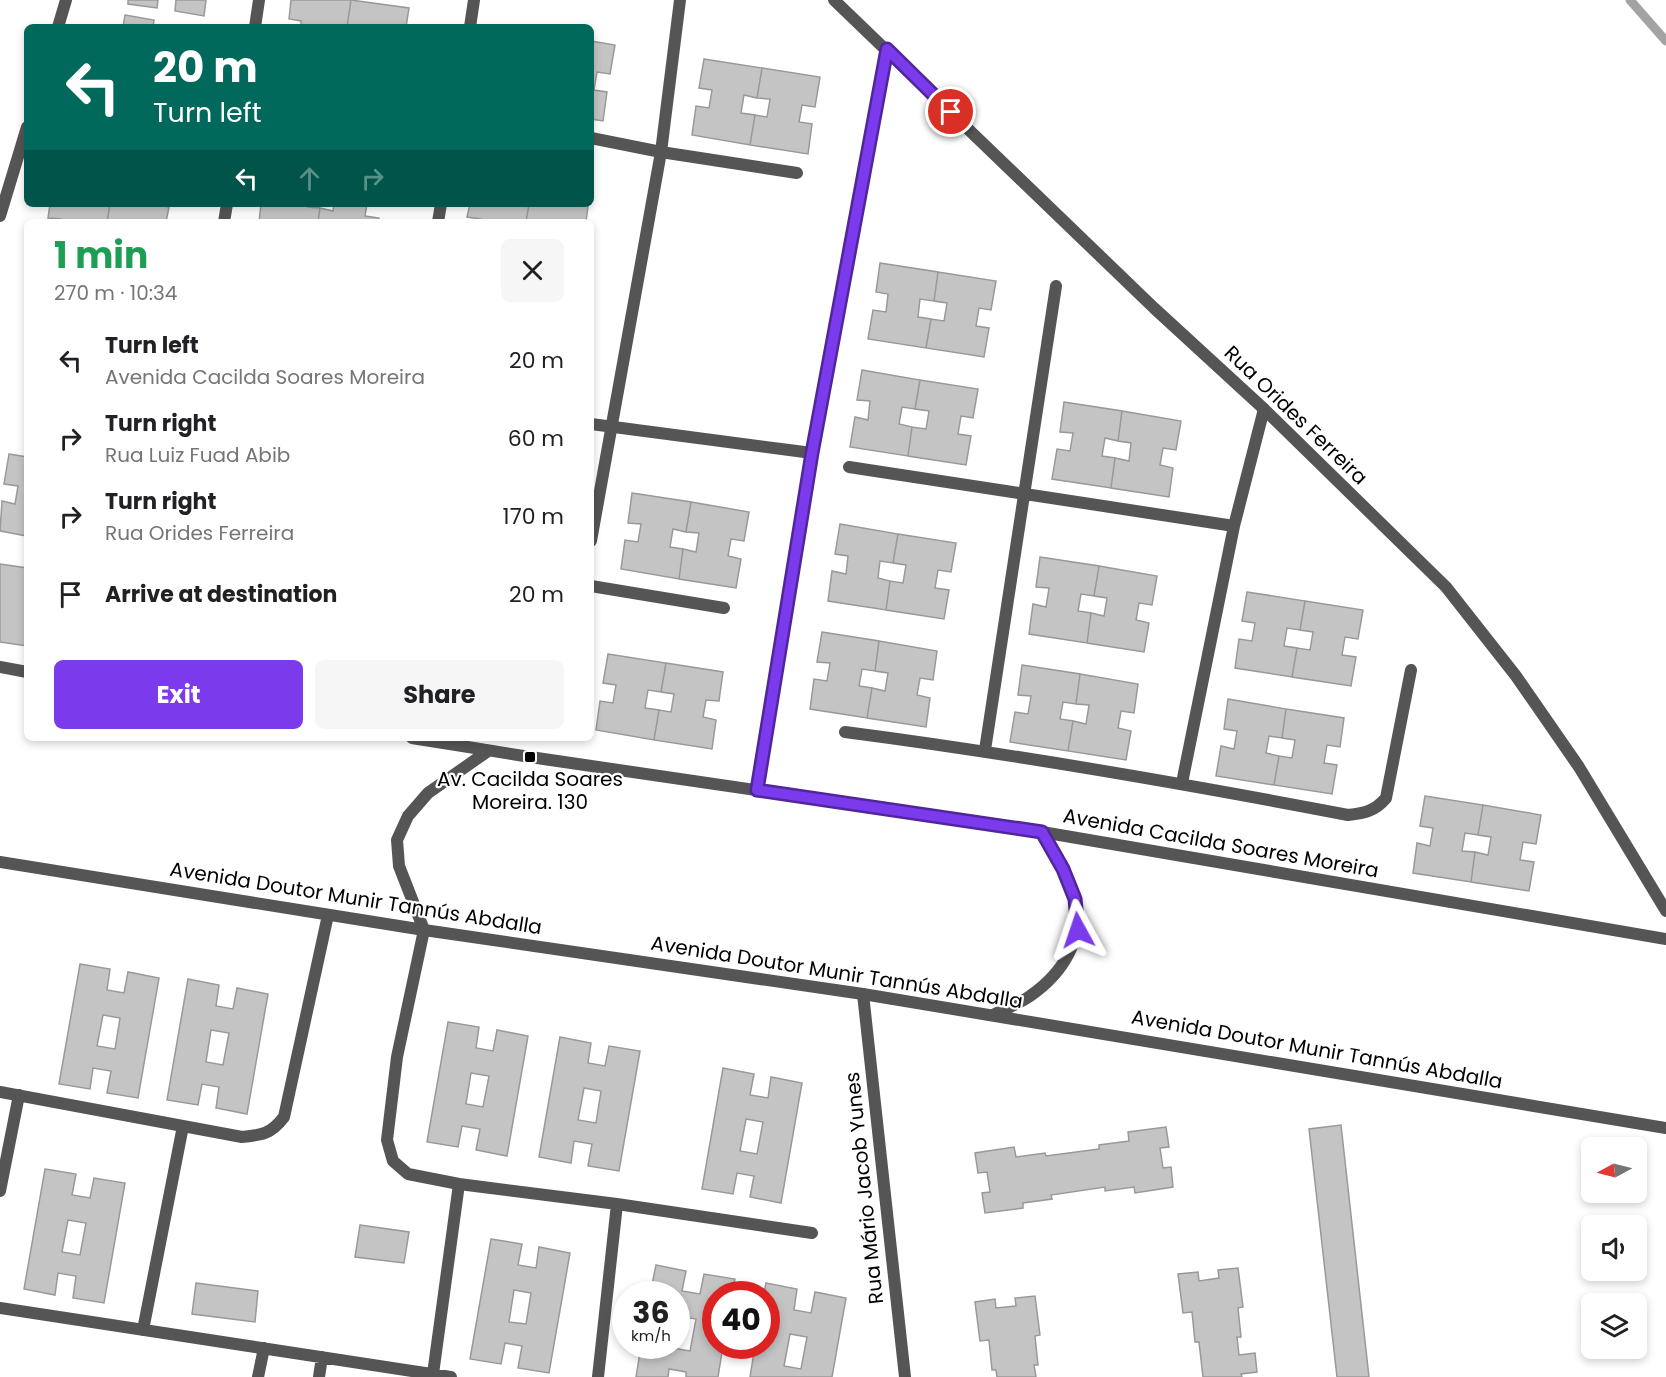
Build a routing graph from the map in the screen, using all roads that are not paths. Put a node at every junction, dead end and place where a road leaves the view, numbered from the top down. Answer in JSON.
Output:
{"nodes":[{"id":1,"x":66,"y":0,"type":"edge"},
{"id":2,"x":259,"y":0,"type":"edge"},
{"id":3,"x":474,"y":0,"type":"edge"},
{"id":4,"x":680,"y":0,"type":"edge"},
{"id":5,"x":834,"y":0,"type":"edge"},
{"id":6,"x":59,"y":24,"type":"edge"},
{"id":7,"x":255,"y":24,"type":"edge"},
{"id":8,"x":470,"y":24,"type":"edge"},
{"id":9,"x":887,"y":49,"type":"junction"},
{"id":10,"x":24,"y":137,"type":"edge"},
{"id":11,"x":594,"y":139,"type":"edge"},
{"id":12,"x":661,"y":152,"type":"junction"},
{"id":13,"x":797,"y":173,"type":"dead end"},
{"id":14,"x":0,"y":216,"type":"edge"},
{"id":15,"x":1056,"y":286,"type":"dead end"},
{"id":16,"x":1264,"y":409,"type":"junction"},
{"id":17,"x":594,"y":424,"type":"edge"},
{"id":18,"x":612,"y":427,"type":"junction"},
{"id":19,"x":812,"y":453,"type":"junction"},
{"id":20,"x":849,"y":467,"type":"dead end"},
{"id":21,"x":1026,"y":493,"type":"junction"},
{"id":22,"x":594,"y":525,"type":"edge"},
{"id":23,"x":1234,"y":526,"type":"junction"},
{"id":24,"x":594,"y":586,"type":"edge"},
{"id":25,"x":724,"y":608,"type":"dead end"},
{"id":26,"x":0,"y":667,"type":"edge"},
{"id":27,"x":1411,"y":670,"type":"dead end"},
{"id":28,"x":24,"y":671,"type":"edge"},
{"id":29,"x":845,"y":732,"type":"dead end"},
{"id":30,"x":430,"y":741,"type":"edge"},
{"id":31,"x":986,"y":750,"type":"junction"},
{"id":32,"x":488,"y":751,"type":"junction"},
{"id":33,"x":1182,"y":783,"type":"junction"},
{"id":34,"x":757,"y":790,"type":"junction"},
{"id":35,"x":1042,"y":832,"type":"junction"},
{"id":36,"x":0,"y":862,"type":"edge"},
{"id":37,"x":1666,"y":911,"type":"edge"},
{"id":38,"x":328,"y":915,"type":"junction"},
{"id":39,"x":424,"y":930,"type":"junction"},
{"id":40,"x":1666,"y":939,"type":"edge"},
{"id":41,"x":863,"y":994,"type":"junction"},
{"id":42,"x":993,"y":1015,"type":"junction"},
{"id":43,"x":0,"y":1092,"type":"edge"},
{"id":44,"x":20,"y":1095,"type":"junction"},
{"id":45,"x":183,"y":1126,"type":"junction"},
{"id":46,"x":1666,"y":1128,"type":"edge"},
{"id":47,"x":459,"y":1184,"type":"junction"},
{"id":48,"x":0,"y":1191,"type":"edge"},
{"id":49,"x":617,"y":1204,"type":"junction"},
{"id":50,"x":813,"y":1233,"type":"dead end"},
{"id":51,"x":0,"y":1308,"type":"edge"},
{"id":52,"x":143,"y":1330,"type":"junction"},
{"id":53,"x":264,"y":1348,"type":"junction"},
{"id":54,"x":322,"y":1357,"type":"junction"},
{"id":55,"x":433,"y":1374,"type":"junction"},
{"id":56,"x":258,"y":1377,"type":"edge"},
{"id":57,"x":319,"y":1377,"type":"edge"},
{"id":58,"x":451,"y":1377,"type":"edge"},
{"id":59,"x":598,"y":1377,"type":"edge"},
{"id":60,"x":905,"y":1377,"type":"edge"}],
"edges":[{"from":1,"to":6,"type":"street"},
{"from":2,"to":7,"type":"street"},
{"from":3,"to":8,"type":"street"},
{"from":4,"to":12,"type":"street"},
{"from":5,"to":9,"type":"street","name":"Rua Orides Ferreira"},
{"from":9,"to":16,"type":"street","name":"Rua Orides Ferreira"},
{"from":9,"to":19,"type":"street"},
{"from":10,"to":14,"type":"street"},
{"from":11,"to":12,"type":"street"},
{"from":12,"to":13,"type":"street"},
{"from":12,"to":18,"type":"street"},
{"from":15,"to":21,"type":"street"},
{"from":16,"to":23,"type":"street"},
{"from":16,"to":37,"type":"street","name":"Rua Orides Ferreira"},
{"from":17,"to":18,"type":"street"},
{"from":18,"to":19,"type":"street"},
{"from":18,"to":22,"type":"street"},
{"from":19,"to":34,"type":"street"},
{"from":20,"to":21,"type":"street"},
{"from":21,"to":23,"type":"street"},
{"from":21,"to":31,"type":"street"},
{"from":23,"to":33,"type":"street"},
{"from":24,"to":25,"type":"street"},
{"from":26,"to":28,"type":"street"},
{"from":27,"to":33,"type":"street"},
{"from":29,"to":31,"type":"street"},
{"from":30,"to":32,"type":"street","name":"Avenida Cacilda Soares Moreira"},
{"from":31,"to":33,"type":"street"},
{"from":32,"to":34,"type":"street","name":"Avenida Cacilda Soares Moreira"},
{"from":32,"to":39,"type":"street"},
{"from":34,"to":35,"type":"street","name":"Avenida Cacilda Soares Moreira"},
{"from":35,"to":40,"type":"street","name":"Avenida Cacilda Soares Moreira"},
{"from":35,"to":42,"type":"street"},
{"from":36,"to":38,"type":"street","name":"Avenida Doutor Munir Tannús Abdalla"},
{"from":38,"to":39,"type":"street","name":"Avenida Doutor Munir Tannús Abdalla"},
{"from":38,"to":45,"type":"street"},
{"from":39,"to":41,"type":"street","name":"Avenida Doutor Munir Tannús Abdalla"},
{"from":39,"to":47,"type":"street"},
{"from":41,"to":42,"type":"street","name":"Avenida Doutor Munir Tannús Abdalla"},
{"from":41,"to":60,"type":"street","name":"Rua Mário Jacob Yunes"},
{"from":42,"to":46,"type":"street","name":"Avenida Doutor Munir Tannús Abdalla"},
{"from":43,"to":44,"type":"street"},
{"from":44,"to":45,"type":"street"},
{"from":44,"to":48,"type":"street"},
{"from":45,"to":52,"type":"street"},
{"from":47,"to":49,"type":"street"},
{"from":47,"to":55,"type":"street"},
{"from":49,"to":50,"type":"street"},
{"from":49,"to":59,"type":"street"},
{"from":51,"to":52,"type":"street"},
{"from":52,"to":53,"type":"street"},
{"from":53,"to":54,"type":"street"},
{"from":53,"to":56,"type":"street"},
{"from":54,"to":55,"type":"street"},
{"from":54,"to":57,"type":"street"},
{"from":55,"to":58,"type":"street"}]}
